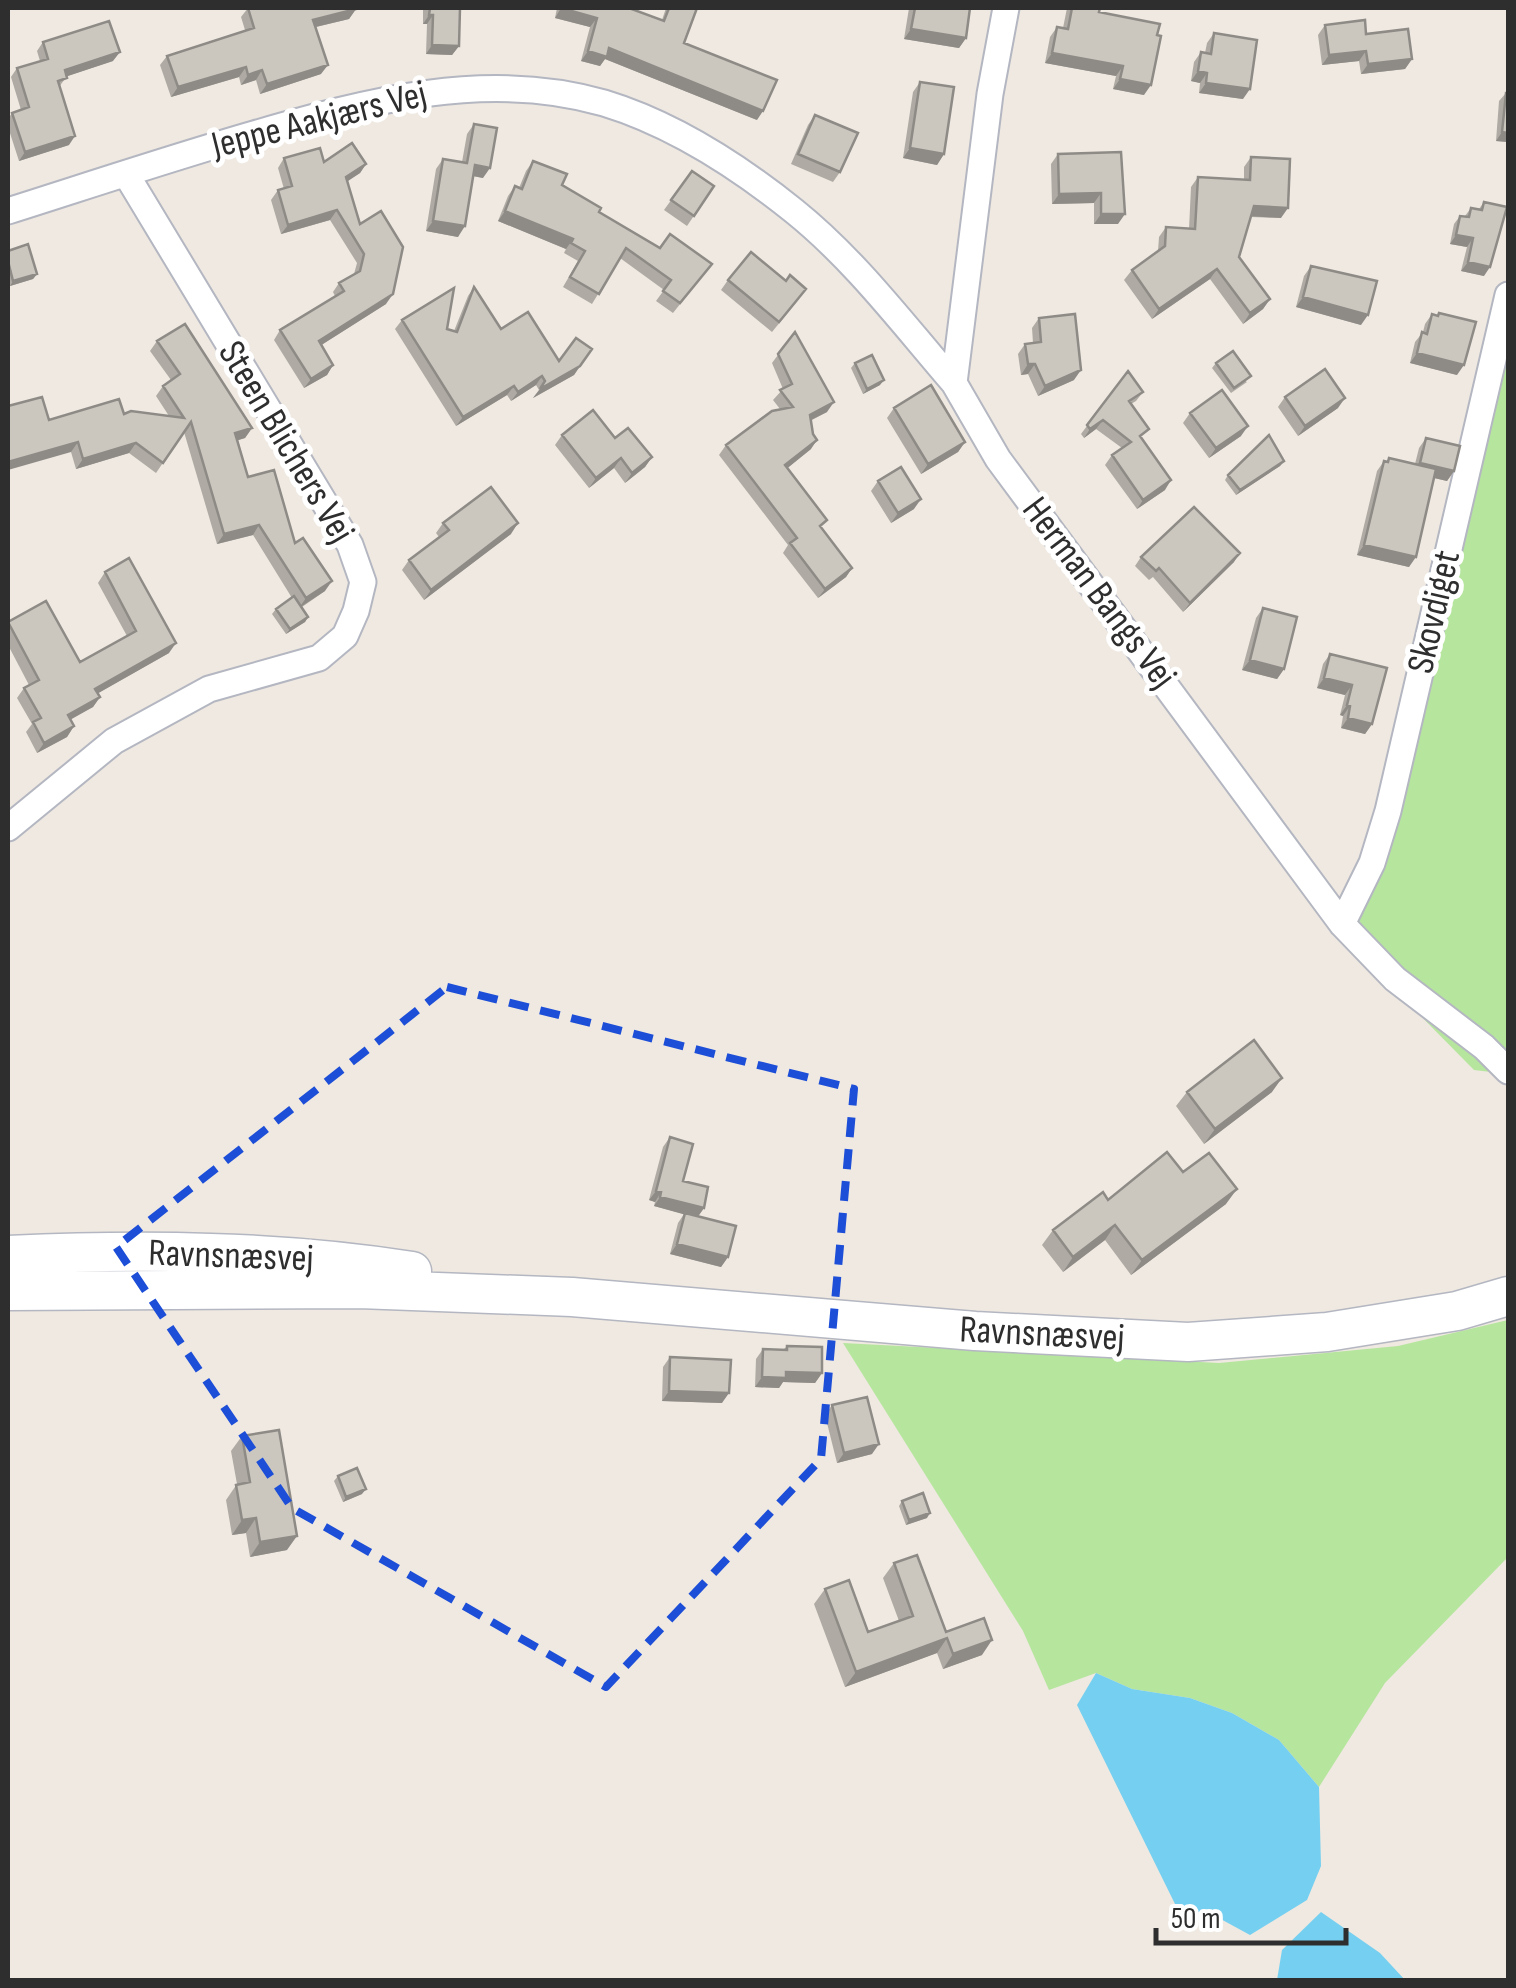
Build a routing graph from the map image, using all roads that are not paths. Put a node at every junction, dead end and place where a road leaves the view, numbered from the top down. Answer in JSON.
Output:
{"nodes":[{"id":1,"x":1006,"y":8,"type":"edge"},
{"id":2,"x":126,"y":174,"type":"junction"},
{"id":3,"x":8,"y":210,"type":"edge"},
{"id":4,"x":1508,"y":294,"type":"edge"},
{"id":5,"x":954,"y":382,"type":"junction"},
{"id":6,"x":8,"y":828,"type":"edge"},
{"id":7,"x":1342,"y":924,"type":"junction"},
{"id":8,"x":1508,"y":1071,"type":"edge"},
{"id":9,"x":8,"y":1255,"type":"edge"},
{"id":10,"x":8,"y":1291,"type":"edge"},
{"id":11,"x":1508,"y":1296,"type":"edge"},
{"id":12,"x":572,"y":1297,"type":"junction"}],
"edges":[{"from":1,"to":5,"type":"street"},
{"from":2,"to":3,"type":"street","name":"Jeppe Aakjærs Vej"},
{"from":2,"to":5,"type":"street","name":"Jeppe Aakjærs Vej"},
{"from":2,"to":6,"type":"street","name":"Steen Blichers Vej"},
{"from":4,"to":7,"type":"street","name":"Skovdiget"},
{"from":5,"to":7,"type":"street","name":"Herman Bangs Vej"},
{"from":7,"to":8,"type":"street","name":"Herman Bangs Vej"},
{"from":9,"to":12,"type":"main road","name":"Ravnsnæsvej"},
{"from":10,"to":12,"type":"main road","name":"Ravnsnæsvej"},
{"from":11,"to":12,"type":"main road","name":"Ravnsnæsvej"}]}
